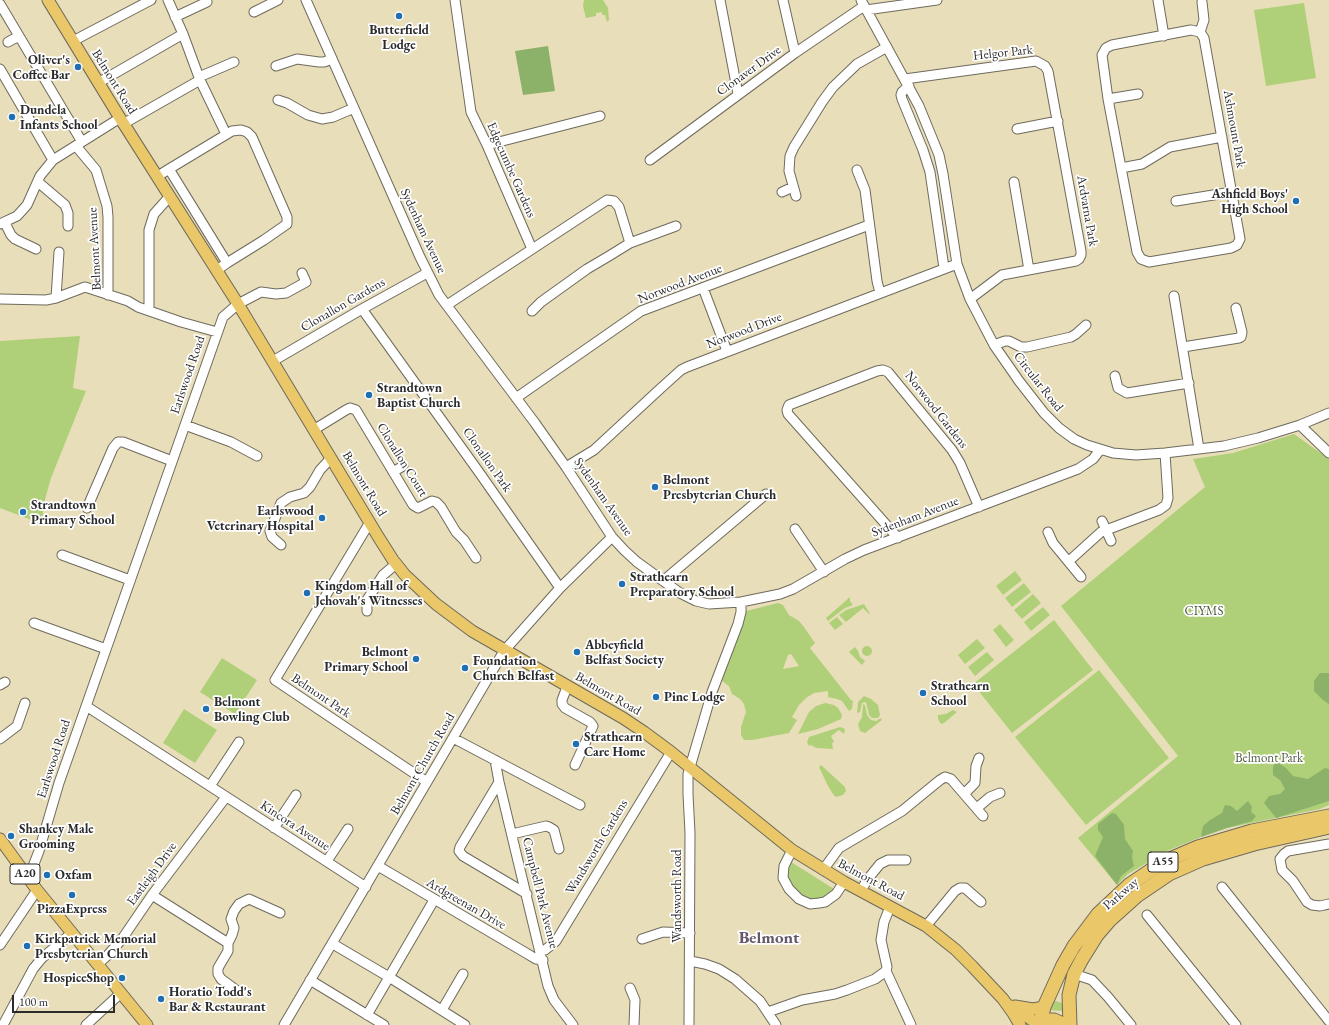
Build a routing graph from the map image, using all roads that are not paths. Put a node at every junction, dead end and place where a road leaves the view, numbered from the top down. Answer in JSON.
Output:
{"nodes":[{"id":1,"x":50,"y":0,"type":"edge"},
{"id":2,"x":151,"y":0,"type":"edge"},
{"id":3,"x":168,"y":0,"type":"edge"},
{"id":4,"x":278,"y":0,"type":"edge"},
{"id":5,"x":306,"y":0,"type":"edge"},
{"id":6,"x":455,"y":0,"type":"edge"},
{"id":7,"x":720,"y":0,"type":"edge"},
{"id":8,"x":784,"y":0,"type":"edge"},
{"id":9,"x":937,"y":0,"type":"edge"},
{"id":10,"x":1158,"y":0,"type":"edge"},
{"id":11,"x":207,"y":2,"type":"dead end"},
{"id":12,"x":1202,"y":2,"type":"dead end"},
{"id":13,"x":0,"y":4,"type":"edge"},
{"id":14,"x":864,"y":5,"type":"edge"},
{"id":15,"x":254,"y":12,"type":"dead end"},
{"id":16,"x":175,"y":17,"type":"junction"},
{"id":17,"x":1200,"y":32,"type":"junction"},
{"id":18,"x":183,"y":34,"type":"junction"},
{"id":19,"x":19,"y":36,"type":"junction"},
{"id":20,"x":1164,"y":36,"type":"junction"},
{"id":21,"x":73,"y":41,"type":"junction"},
{"id":22,"x":8,"y":42,"type":"dead end"},
{"id":23,"x":887,"y":47,"type":"junction"},
{"id":24,"x":794,"y":53,"type":"junction"},
{"id":25,"x":332,"y":59,"type":"junction"},
{"id":26,"x":234,"y":62,"type":"dead end"},
{"id":27,"x":276,"y":66,"type":"dead end"},
{"id":28,"x":0,"y":69,"type":"edge"},
{"id":29,"x":200,"y":78,"type":"junction"},
{"id":30,"x":907,"y":82,"type":"junction"},
{"id":31,"x":98,"y":83,"type":"junction"},
{"id":32,"x":738,"y":94,"type":"junction"},
{"id":33,"x":1138,"y":94,"type":"dead end"},
{"id":34,"x":1108,"y":99,"type":"junction"},
{"id":35,"x":278,"y":100,"type":"dead end"},
{"id":36,"x":354,"y":108,"type":"junction"},
{"id":37,"x":600,"y":116,"type":"dead end"},
{"id":38,"x":122,"y":121,"type":"junction"},
{"id":39,"x":1058,"y":121,"type":"junction"},
{"id":40,"x":1017,"y":129,"type":"dead end"},
{"id":41,"x":226,"y":134,"type":"junction"},
{"id":42,"x":1222,"y":137,"type":"junction"},
{"id":43,"x":79,"y":144,"type":"junction"},
{"id":44,"x":487,"y":144,"type":"junction"},
{"id":45,"x":53,"y":160,"type":"junction"},
{"id":46,"x":650,"y":160,"type":"dead end"},
{"id":47,"x":1122,"y":168,"type":"junction"},
{"id":48,"x":169,"y":169,"type":"junction"},
{"id":49,"x":857,"y":170,"type":"dead end"},
{"id":50,"x":158,"y":176,"type":"junction"},
{"id":51,"x":38,"y":182,"type":"junction"},
{"id":52,"x":1014,"y":182,"type":"dead end"},
{"id":53,"x":782,"y":192,"type":"dead end"},
{"id":54,"x":1232,"y":192,"type":"junction"},
{"id":55,"x":170,"y":196,"type":"junction"},
{"id":56,"x":1176,"y":201,"type":"dead end"},
{"id":57,"x":2,"y":223,"type":"edge"},
{"id":58,"x":869,"y":225,"type":"junction"},
{"id":59,"x":68,"y":226,"type":"dead end"},
{"id":60,"x":676,"y":226,"type":"dead end"},
{"id":61,"x":630,"y":243,"type":"junction"},
{"id":62,"x":36,"y":249,"type":"dead end"},
{"id":63,"x":532,"y":249,"type":"junction"},
{"id":64,"x":59,"y":252,"type":"dead end"},
{"id":65,"x":227,"y":263,"type":"junction"},
{"id":66,"x":957,"y":264,"type":"junction"},
{"id":67,"x":944,"y":268,"type":"junction"},
{"id":68,"x":217,"y":270,"type":"junction"},
{"id":69,"x":1029,"y":270,"type":"junction"},
{"id":70,"x":302,"y":273,"type":"dead end"},
{"id":71,"x":427,"y":273,"type":"junction"},
{"id":72,"x":702,"y":288,"type":"junction"},
{"id":73,"x":880,"y":293,"type":"junction"},
{"id":74,"x":108,"y":295,"type":"junction"},
{"id":75,"x":1174,"y":296,"type":"dead end"},
{"id":76,"x":0,"y":298,"type":"edge"},
{"id":77,"x":56,"y":298,"type":"junction"},
{"id":78,"x":970,"y":299,"type":"junction"},
{"id":79,"x":238,"y":304,"type":"junction"},
{"id":80,"x":447,"y":305,"type":"junction"},
{"id":81,"x":1236,"y":308,"type":"dead end"},
{"id":82,"x":362,"y":309,"type":"junction"},
{"id":83,"x":149,"y":310,"type":"junction"},
{"id":84,"x":532,"y":311,"type":"dead end"},
{"id":85,"x":1086,"y":325,"type":"dead end"},
{"id":86,"x":217,"y":332,"type":"junction"},
{"id":87,"x":994,"y":345,"type":"junction"},
{"id":88,"x":1183,"y":347,"type":"junction"},
{"id":89,"x":727,"y":351,"type":"junction"},
{"id":90,"x":273,"y":361,"type":"junction"},
{"id":91,"x":1115,"y":376,"type":"dead end"},
{"id":92,"x":1189,"y":383,"type":"junction"},
{"id":93,"x":516,"y":398,"type":"junction"},
{"id":94,"x":1329,"y":413,"type":"edge"},
{"id":95,"x":185,"y":424,"type":"junction"},
{"id":96,"x":1300,"y":425,"type":"junction"},
{"id":97,"x":315,"y":429,"type":"junction"},
{"id":98,"x":1199,"y":449,"type":"junction"},
{"id":99,"x":1100,"y":450,"type":"junction"},
{"id":100,"x":1165,"y":453,"type":"junction"},
{"id":101,"x":1329,"y":453,"type":"edge"},
{"id":102,"x":257,"y":456,"type":"dead end"},
{"id":103,"x":331,"y":458,"type":"junction"},
{"id":104,"x":172,"y":461,"type":"junction"},
{"id":105,"x":403,"y":466,"type":"dead end"},
{"id":106,"x":566,"y":467,"type":"junction"},
{"id":107,"x":393,"y":472,"type":"junction"},
{"id":108,"x":766,"y":494,"type":"dead end"},
{"id":109,"x":979,"y":507,"type":"junction"},
{"id":110,"x":87,"y":508,"type":"dead end"},
{"id":111,"x":1102,"y":521,"type":"dead end"},
{"id":112,"x":370,"y":522,"type":"junction"},
{"id":113,"x":795,"y":529,"type":"dead end"},
{"id":114,"x":1106,"y":530,"type":"junction"},
{"id":115,"x":1048,"y":532,"type":"dead end"},
{"id":116,"x":612,"y":537,"type":"junction"},
{"id":117,"x":898,"y":538,"type":"junction"},
{"id":118,"x":1111,"y":540,"type":"dead end"},
{"id":119,"x":281,"y":544,"type":"dead end"},
{"id":120,"x":62,"y":555,"type":"dead end"},
{"id":121,"x":476,"y":558,"type":"dead end"},
{"id":122,"x":1069,"y":561,"type":"junction"},
{"id":123,"x":396,"y":564,"type":"junction"},
{"id":124,"x":824,"y":572,"type":"junction"},
{"id":125,"x":1081,"y":577,"type":"dead end"},
{"id":126,"x":130,"y":580,"type":"junction"},
{"id":127,"x":663,"y":581,"type":"junction"},
{"id":128,"x":560,"y":588,"type":"junction"},
{"id":129,"x":741,"y":602,"type":"junction"},
{"id":130,"x":367,"y":611,"type":"dead end"},
{"id":131,"x":34,"y":623,"type":"dead end"},
{"id":132,"x":106,"y":649,"type":"junction"},
{"id":133,"x":504,"y":651,"type":"junction"},
{"id":134,"x":567,"y":687,"type":"junction"},
{"id":135,"x":25,"y":703,"type":"dead end"},
{"id":136,"x":86,"y":706,"type":"junction"},
{"id":137,"x":453,"y":738,"type":"junction"},
{"id":138,"x":0,"y":739,"type":"edge"},
{"id":139,"x":239,"y":742,"type":"dead end"},
{"id":140,"x":671,"y":752,"type":"junction"},
{"id":141,"x":979,"y":758,"type":"dead end"},
{"id":142,"x":495,"y":760,"type":"junction"},
{"id":143,"x":575,"y":765,"type":"dead end"},
{"id":144,"x":689,"y":767,"type":"junction"},
{"id":145,"x":427,"y":782,"type":"junction"},
{"id":146,"x":499,"y":782,"type":"junction"},
{"id":147,"x":210,"y":786,"type":"junction"},
{"id":148,"x":1000,"y":793,"type":"dead end"},
{"id":149,"x":964,"y":794,"type":"junction"},
{"id":150,"x":296,"y":795,"type":"dead end"},
{"id":151,"x":226,"y":797,"type":"junction"},
{"id":152,"x":580,"y":805,"type":"dead end"},
{"id":153,"x":977,"y":808,"type":"junction"},
{"id":154,"x":983,"y":816,"type":"dead end"},
{"id":155,"x":1329,"y":816,"type":"edge"},
{"id":156,"x":1329,"y":827,"type":"edge"},
{"id":157,"x":274,"y":828,"type":"junction"},
{"id":158,"x":348,"y":829,"type":"dead end"},
{"id":159,"x":512,"y":834,"type":"junction"},
{"id":160,"x":0,"y":839,"type":"edge"},
{"id":161,"x":1329,"y":844,"type":"edge"},
{"id":162,"x":559,"y":849,"type":"dead end"},
{"id":163,"x":792,"y":850,"type":"junction"},
{"id":164,"x":906,"y":860,"type":"dead end"},
{"id":165,"x":327,"y":862,"type":"junction"},
{"id":166,"x":378,"y":866,"type":"junction"},
{"id":167,"x":823,"y":870,"type":"junction"},
{"id":168,"x":27,"y":877,"type":"junction"},
{"id":169,"x":844,"y":882,"type":"junction"},
{"id":170,"x":1222,"y":886,"type":"dead end"},
{"id":171,"x":366,"y":887,"type":"junction"},
{"id":172,"x":37,"y":890,"type":"junction"},
{"id":173,"x":861,"y":891,"type":"junction"},
{"id":174,"x":527,"y":894,"type":"junction"},
{"id":175,"x":152,"y":896,"type":"junction"},
{"id":176,"x":434,"y":900,"type":"junction"},
{"id":177,"x":981,"y":902,"type":"dead end"},
{"id":178,"x":1329,"y":904,"type":"edge"},
{"id":179,"x":890,"y":907,"type":"junction"},
{"id":180,"x":280,"y":913,"type":"dead end"},
{"id":181,"x":1147,"y":915,"type":"dead end"},
{"id":182,"x":926,"y":926,"type":"junction"},
{"id":183,"x":72,"y":933,"type":"junction"},
{"id":184,"x":690,"y":933,"type":"junction"},
{"id":185,"x":642,"y":939,"type":"dead end"},
{"id":186,"x":228,"y":943,"type":"junction"},
{"id":187,"x":0,"y":944,"type":"edge"},
{"id":188,"x":333,"y":944,"type":"junction"},
{"id":189,"x":542,"y":955,"type":"junction"},
{"id":190,"x":690,"y":961,"type":"junction"},
{"id":191,"x":98,"y":964,"type":"junction"},
{"id":192,"x":886,"y":971,"type":"junction"},
{"id":193,"x":463,"y":974,"type":"dead end"},
{"id":194,"x":1074,"y":974,"type":"junction"},
{"id":195,"x":389,"y":977,"type":"junction"},
{"id":196,"x":310,"y":980,"type":"junction"},
{"id":197,"x":630,"y":988,"type":"dead end"},
{"id":198,"x":236,"y":990,"type":"dead end"},
{"id":199,"x":121,"y":993,"type":"junction"},
{"id":200,"x":1006,"y":1002,"type":"junction"},
{"id":201,"x":1044,"y":1007,"type":"junction"},
{"id":202,"x":442,"y":1010,"type":"junction"},
{"id":203,"x":768,"y":1012,"type":"junction"},
{"id":204,"x":367,"y":1015,"type":"junction"},
{"id":205,"x":1329,"y":1021,"type":"edge"},
{"id":206,"x":1039,"y":1024,"type":"edge"},
{"id":207,"x":3,"y":1025,"type":"edge"},
{"id":208,"x":86,"y":1025,"type":"edge"},
{"id":209,"x":147,"y":1025,"type":"edge"},
{"id":210,"x":284,"y":1025,"type":"edge"},
{"id":211,"x":384,"y":1025,"type":"edge"},
{"id":212,"x":465,"y":1025,"type":"edge"},
{"id":213,"x":573,"y":1025,"type":"edge"},
{"id":214,"x":634,"y":1025,"type":"edge"},
{"id":215,"x":689,"y":1025,"type":"edge"},
{"id":216,"x":776,"y":1025,"type":"edge"},
{"id":217,"x":911,"y":1025,"type":"edge"},
{"id":218,"x":1020,"y":1025,"type":"edge"},
{"id":219,"x":1065,"y":1025,"type":"edge"},
{"id":220,"x":1070,"y":1025,"type":"edge"},
{"id":221,"x":1131,"y":1025,"type":"edge"},
{"id":222,"x":1236,"y":1025,"type":"edge"}],
"edges":[{"from":1,"to":21,"type":"main road","name":"Belmont Road"},
{"from":2,"to":21,"type":"street"},
{"from":3,"to":16,"type":"street"},
{"from":4,"to":15,"type":"street"},
{"from":5,"to":25,"type":"street","name":"Sydenham Avenue"},
{"from":6,"to":44,"type":"street","name":"Edgecumbe Gardens"},
{"from":7,"to":32,"type":"street"},
{"from":8,"to":24,"type":"street"},
{"from":9,"to":14,"type":"street"},
{"from":10,"to":20,"type":"street"},
{"from":11,"to":16,"type":"street"},
{"from":12,"to":17,"type":"street"},
{"from":13,"to":19,"type":"street","name":"Belmont Avenue"},
{"from":14,"to":23,"type":"street","name":"Circular Road"},
{"from":14,"to":24,"type":"street","name":"Clonaver Drive"},
{"from":16,"to":18,"type":"street"},
{"from":17,"to":20,"type":"street","name":"Ashmount Park"},
{"from":17,"to":42,"type":"street","name":"Ashmount Park"},
{"from":18,"to":29,"type":"street"},
{"from":18,"to":31,"type":"street"},
{"from":19,"to":22,"type":"street"},
{"from":19,"to":43,"type":"street","name":"Belmont Avenue"},
{"from":20,"to":34,"type":"street","name":"Ashmount Park"},
{"from":21,"to":31,"type":"main road","name":"Belmont Road"},
{"from":23,"to":30,"type":"street","name":"Circular Road"},
{"from":23,"to":53,"type":"street"},
{"from":24,"to":32,"type":"street","name":"Clonaver Drive"},
{"from":25,"to":27,"type":"street"},
{"from":25,"to":36,"type":"street","name":"Sydenham Avenue"},
{"from":26,"to":29,"type":"street"},
{"from":28,"to":45,"type":"street"},
{"from":29,"to":38,"type":"street"},
{"from":29,"to":41,"type":"street"},
{"from":30,"to":39,"type":"street","name":"Helgor Park"},
{"from":30,"to":66,"type":"street","name":"Circular Road"},
{"from":30,"to":67,"type":"street"},
{"from":31,"to":38,"type":"main road","name":"Belmont Road"},
{"from":32,"to":46,"type":"street","name":"Clonaver Drive"},
{"from":33,"to":34,"type":"street"},
{"from":34,"to":47,"type":"street","name":"Ashmount Park"},
{"from":35,"to":36,"type":"street"},
{"from":36,"to":71,"type":"street","name":"Sydenham Avenue"},
{"from":37,"to":44,"type":"street"},
{"from":38,"to":43,"type":"street"},
{"from":38,"to":50,"type":"main road","name":"Belmont Road"},
{"from":39,"to":40,"type":"street"},
{"from":39,"to":69,"type":"street","name":"Ardvarna Park"},
{"from":41,"to":48,"type":"street"},
{"from":41,"to":65,"type":"street"},
{"from":42,"to":47,"type":"street"},
{"from":42,"to":54,"type":"street","name":"Ashmount Park"},
{"from":43,"to":45,"type":"street"},
{"from":43,"to":74,"type":"street","name":"Belmont Avenue"},
{"from":44,"to":63,"type":"street","name":"Edgecumbe Gardens"},
{"from":45,"to":51,"type":"street"},
{"from":47,"to":54,"type":"street","name":"Ashmount Park"},
{"from":48,"to":50,"type":"street"},
{"from":48,"to":65,"type":"street"},
{"from":49,"to":58,"type":"street"},
{"from":50,"to":55,"type":"main road","name":"Belmont Road"},
{"from":51,"to":57,"type":"street"},
{"from":51,"to":59,"type":"street"},
{"from":52,"to":69,"type":"street"},
{"from":54,"to":56,"type":"street"},
{"from":55,"to":68,"type":"main road","name":"Belmont Road"},
{"from":55,"to":83,"type":"street"},
{"from":57,"to":62,"type":"street"},
{"from":58,"to":72,"type":"street","name":"Norwood Avenue"},
{"from":58,"to":73,"type":"street"},
{"from":60,"to":61,"type":"street"},
{"from":61,"to":63,"type":"street"},
{"from":61,"to":84,"type":"street"},
{"from":63,"to":80,"type":"street"},
{"from":64,"to":77,"type":"street"},
{"from":65,"to":68,"type":"street"},
{"from":66,"to":67,"type":"street","name":"Norwood Drive"},
{"from":66,"to":78,"type":"street","name":"Circular Road"},
{"from":67,"to":73,"type":"street","name":"Norwood Drive"},
{"from":68,"to":79,"type":"main road","name":"Belmont Road"},
{"from":69,"to":78,"type":"street","name":"Ardvarna Park"},
{"from":70,"to":79,"type":"street","name":"Earlswood Road"},
{"from":71,"to":80,"type":"street","name":"Sydenham Avenue"},
{"from":71,"to":82,"type":"street","name":"Clonallon Gardens"},
{"from":72,"to":89,"type":"street"},
{"from":72,"to":93,"type":"street","name":"Norwood Avenue"},
{"from":73,"to":89,"type":"street","name":"Norwood Drive"},
{"from":74,"to":77,"type":"street"},
{"from":74,"to":83,"type":"street","name":"Belmont Avenue"},
{"from":75,"to":88,"type":"street"},
{"from":76,"to":77,"type":"street"},
{"from":78,"to":87,"type":"street","name":"Circular Road"},
{"from":79,"to":86,"type":"street","name":"Earlswood Road"},
{"from":79,"to":90,"type":"main road","name":"Belmont Road"},
{"from":80,"to":93,"type":"street","name":"Sydenham Avenue"},
{"from":81,"to":88,"type":"street"},
{"from":82,"to":90,"type":"street","name":"Clonallon Gardens"},
{"from":82,"to":128,"type":"street","name":"Clonallon Park"},
{"from":83,"to":86,"type":"street","name":"Belmont Avenue"},
{"from":85,"to":87,"type":"street"},
{"from":86,"to":95,"type":"street","name":"Earlswood Road"},
{"from":87,"to":99,"type":"street","name":"Circular Road"},
{"from":88,"to":92,"type":"street"},
{"from":89,"to":106,"type":"street","name":"Norwood Drive"},
{"from":90,"to":97,"type":"main road","name":"Belmont Road"},
{"from":91,"to":92,"type":"street"},
{"from":92,"to":98,"type":"street"},
{"from":93,"to":106,"type":"street","name":"Sydenham Avenue"},
{"from":94,"to":96,"type":"street","name":"Circular Road"},
{"from":95,"to":102,"type":"street"},
{"from":95,"to":104,"type":"street","name":"Earlswood Road"},
{"from":96,"to":98,"type":"street","name":"Circular Road"},
{"from":96,"to":101,"type":"street"},
{"from":97,"to":103,"type":"main road","name":"Belmont Road"},
{"from":97,"to":107,"type":"street","name":"Clonallon Court"},
{"from":98,"to":100,"type":"street","name":"Circular Road"},
{"from":99,"to":100,"type":"street","name":"Circular Road"},
{"from":99,"to":109,"type":"street","name":"Sydenham Avenue"},
{"from":100,"to":114,"type":"street"},
{"from":103,"to":112,"type":"main road","name":"Belmont Road"},
{"from":103,"to":119,"type":"street"},
{"from":104,"to":110,"type":"street"},
{"from":104,"to":126,"type":"street","name":"Earlswood Road"},
{"from":105,"to":107,"type":"street"},
{"from":106,"to":116,"type":"street","name":"Sydenham Avenue"},
{"from":107,"to":121,"type":"street","name":"Clonallon Court"},
{"from":108,"to":127,"type":"street"},
{"from":109,"to":117,"type":"street","name":"Sydenham Avenue"},
{"from":109,"to":117,"type":"street","name":"Norwood Gardens"},
{"from":111,"to":114,"type":"street"},
{"from":112,"to":123,"type":"main road","name":"Belmont Road"},
{"from":112,"to":145,"type":"street","name":"Belmont Park"},
{"from":113,"to":124,"type":"street"},
{"from":114,"to":118,"type":"street"},
{"from":114,"to":122,"type":"street"},
{"from":115,"to":122,"type":"street"},
{"from":116,"to":127,"type":"street","name":"Sydenham Avenue"},
{"from":116,"to":128,"type":"street","name":"Belmont Church Road"},
{"from":117,"to":124,"type":"street","name":"Sydenham Avenue"},
{"from":120,"to":126,"type":"street"},
{"from":122,"to":125,"type":"street"},
{"from":123,"to":130,"type":"street"},
{"from":123,"to":133,"type":"main road","name":"Belmont Road"},
{"from":124,"to":129,"type":"street","name":"Sydenham Avenue"},
{"from":126,"to":132,"type":"street","name":"Earlswood Road"},
{"from":127,"to":129,"type":"street","name":"Sydenham Avenue"},
{"from":128,"to":133,"type":"street","name":"Belmont Church Road"},
{"from":129,"to":144,"type":"street","name":"Wandsworth Road"},
{"from":131,"to":132,"type":"street"},
{"from":132,"to":136,"type":"street","name":"Earlswood Road"},
{"from":133,"to":134,"type":"main road","name":"Belmont Road"},
{"from":133,"to":137,"type":"street","name":"Belmont Church Road"},
{"from":134,"to":140,"type":"main road","name":"Belmont Road"},
{"from":134,"to":143,"type":"street"},
{"from":135,"to":138,"type":"street"},
{"from":136,"to":147,"type":"street","name":"Kincora Avenue"},
{"from":136,"to":168,"type":"street","name":"Earlswood Road"},
{"from":137,"to":142,"type":"street"},
{"from":137,"to":145,"type":"street","name":"Belmont Church Road"},
{"from":139,"to":147,"type":"street"},
{"from":140,"to":144,"type":"main road","name":"Belmont Road"},
{"from":140,"to":189,"type":"street","name":"Wandsworth Gardens"},
{"from":141,"to":149,"type":"street"},
{"from":142,"to":146,"type":"street","name":"Campbell Park Avenue"},
{"from":142,"to":152,"type":"street"},
{"from":144,"to":163,"type":"main road","name":"Belmont Road"},
{"from":144,"to":184,"type":"street","name":"Wandsworth Road"},
{"from":145,"to":166,"type":"street","name":"Belmont Church Road"},
{"from":146,"to":159,"type":"street","name":"Campbell Park Avenue"},
{"from":146,"to":174,"type":"street"},
{"from":147,"to":151,"type":"street","name":"Kincora Avenue"},
{"from":148,"to":153,"type":"street"},
{"from":149,"to":153,"type":"street"},
{"from":149,"to":167,"type":"street"},
{"from":150,"to":157,"type":"street"},
{"from":151,"to":157,"type":"street","name":"Kincora Avenue"},
{"from":151,"to":175,"type":"street","name":"Eastleigh Drive"},
{"from":153,"to":154,"type":"street"},
{"from":155,"to":201,"type":"highway","name":"Parkway","number":"A55"},
{"from":156,"to":194,"type":"highway","name":"Parkway","number":"A55"},
{"from":157,"to":165,"type":"street","name":"Kincora Avenue"},
{"from":158,"to":165,"type":"street"},
{"from":159,"to":162,"type":"street"},
{"from":159,"to":174,"type":"street","name":"Campbell Park Avenue"},
{"from":160,"to":168,"type":"main road","number":"A20"},
{"from":161,"to":178,"type":"street"},
{"from":163,"to":167,"type":"main road","name":"Belmont Road"},
{"from":163,"to":169,"type":"street"},
{"from":164,"to":173,"type":"street"},
{"from":165,"to":171,"type":"street","name":"Kincora Avenue"},
{"from":166,"to":171,"type":"street","name":"Belmont Church Road"},
{"from":166,"to":176,"type":"street","name":"Ardgreenan Drive"},
{"from":167,"to":169,"type":"main road","name":"Belmont Road"},
{"from":168,"to":172,"type":"main road","number":"A20"},
{"from":169,"to":173,"type":"main road","name":"Belmont Road"},
{"from":170,"to":205,"type":"street"},
{"from":171,"to":188,"type":"street","name":"Belmont Church Road"},
{"from":172,"to":183,"type":"main road","number":"A20"},
{"from":172,"to":187,"type":"street"},
{"from":173,"to":179,"type":"main road","name":"Belmont Road"},
{"from":174,"to":189,"type":"street","name":"Campbell Park Avenue"},
{"from":175,"to":186,"type":"street"},
{"from":175,"to":191,"type":"street","name":"Eastleigh Drive"},
{"from":176,"to":189,"type":"street","name":"Ardgreenan Drive"},
{"from":176,"to":195,"type":"street"},
{"from":177,"to":182,"type":"street"},
{"from":179,"to":182,"type":"main road","name":"Belmont Road"},
{"from":179,"to":192,"type":"street"},
{"from":180,"to":186,"type":"street"},
{"from":181,"to":222,"type":"street"},
{"from":182,"to":200,"type":"main road","name":"Belmont Road"},
{"from":183,"to":191,"type":"main road","number":"A20"},
{"from":183,"to":207,"type":"street"},
{"from":184,"to":185,"type":"street"},
{"from":184,"to":190,"type":"street","name":"Wandsworth Road"},
{"from":186,"to":198,"type":"street"},
{"from":188,"to":195,"type":"street"},
{"from":188,"to":196,"type":"street","name":"Belmont Church Road"},
{"from":189,"to":213,"type":"street","name":"Campbell Park Avenue"},
{"from":190,"to":203,"type":"street"},
{"from":190,"to":215,"type":"street","name":"Wandsworth Road"},
{"from":191,"to":199,"type":"main road","number":"A20"},
{"from":192,"to":203,"type":"street"},
{"from":192,"to":217,"type":"street"},
{"from":193,"to":202,"type":"street"},
{"from":194,"to":220,"type":"highway","name":"Parkway","number":"A55"},
{"from":194,"to":221,"type":"street"},
{"from":195,"to":202,"type":"street"},
{"from":195,"to":204,"type":"street"},
{"from":196,"to":204,"type":"street"},
{"from":196,"to":210,"type":"street","name":"Belmont Church Road"},
{"from":197,"to":214,"type":"street"},
{"from":199,"to":208,"type":"street"},
{"from":199,"to":209,"type":"main road","number":"A20"},
{"from":200,"to":201,"type":"main road"},
{"from":200,"to":206,"type":"main road","name":"Belmont Road"},
{"from":200,"to":218,"type":"main road","name":"Belmont Road"},
{"from":201,"to":206,"type":"highway","name":"Parkway","number":"A55"},
{"from":202,"to":212,"type":"street"},
{"from":203,"to":216,"type":"street"},
{"from":204,"to":211,"type":"street"},
{"from":206,"to":219,"type":"highway"}]}
